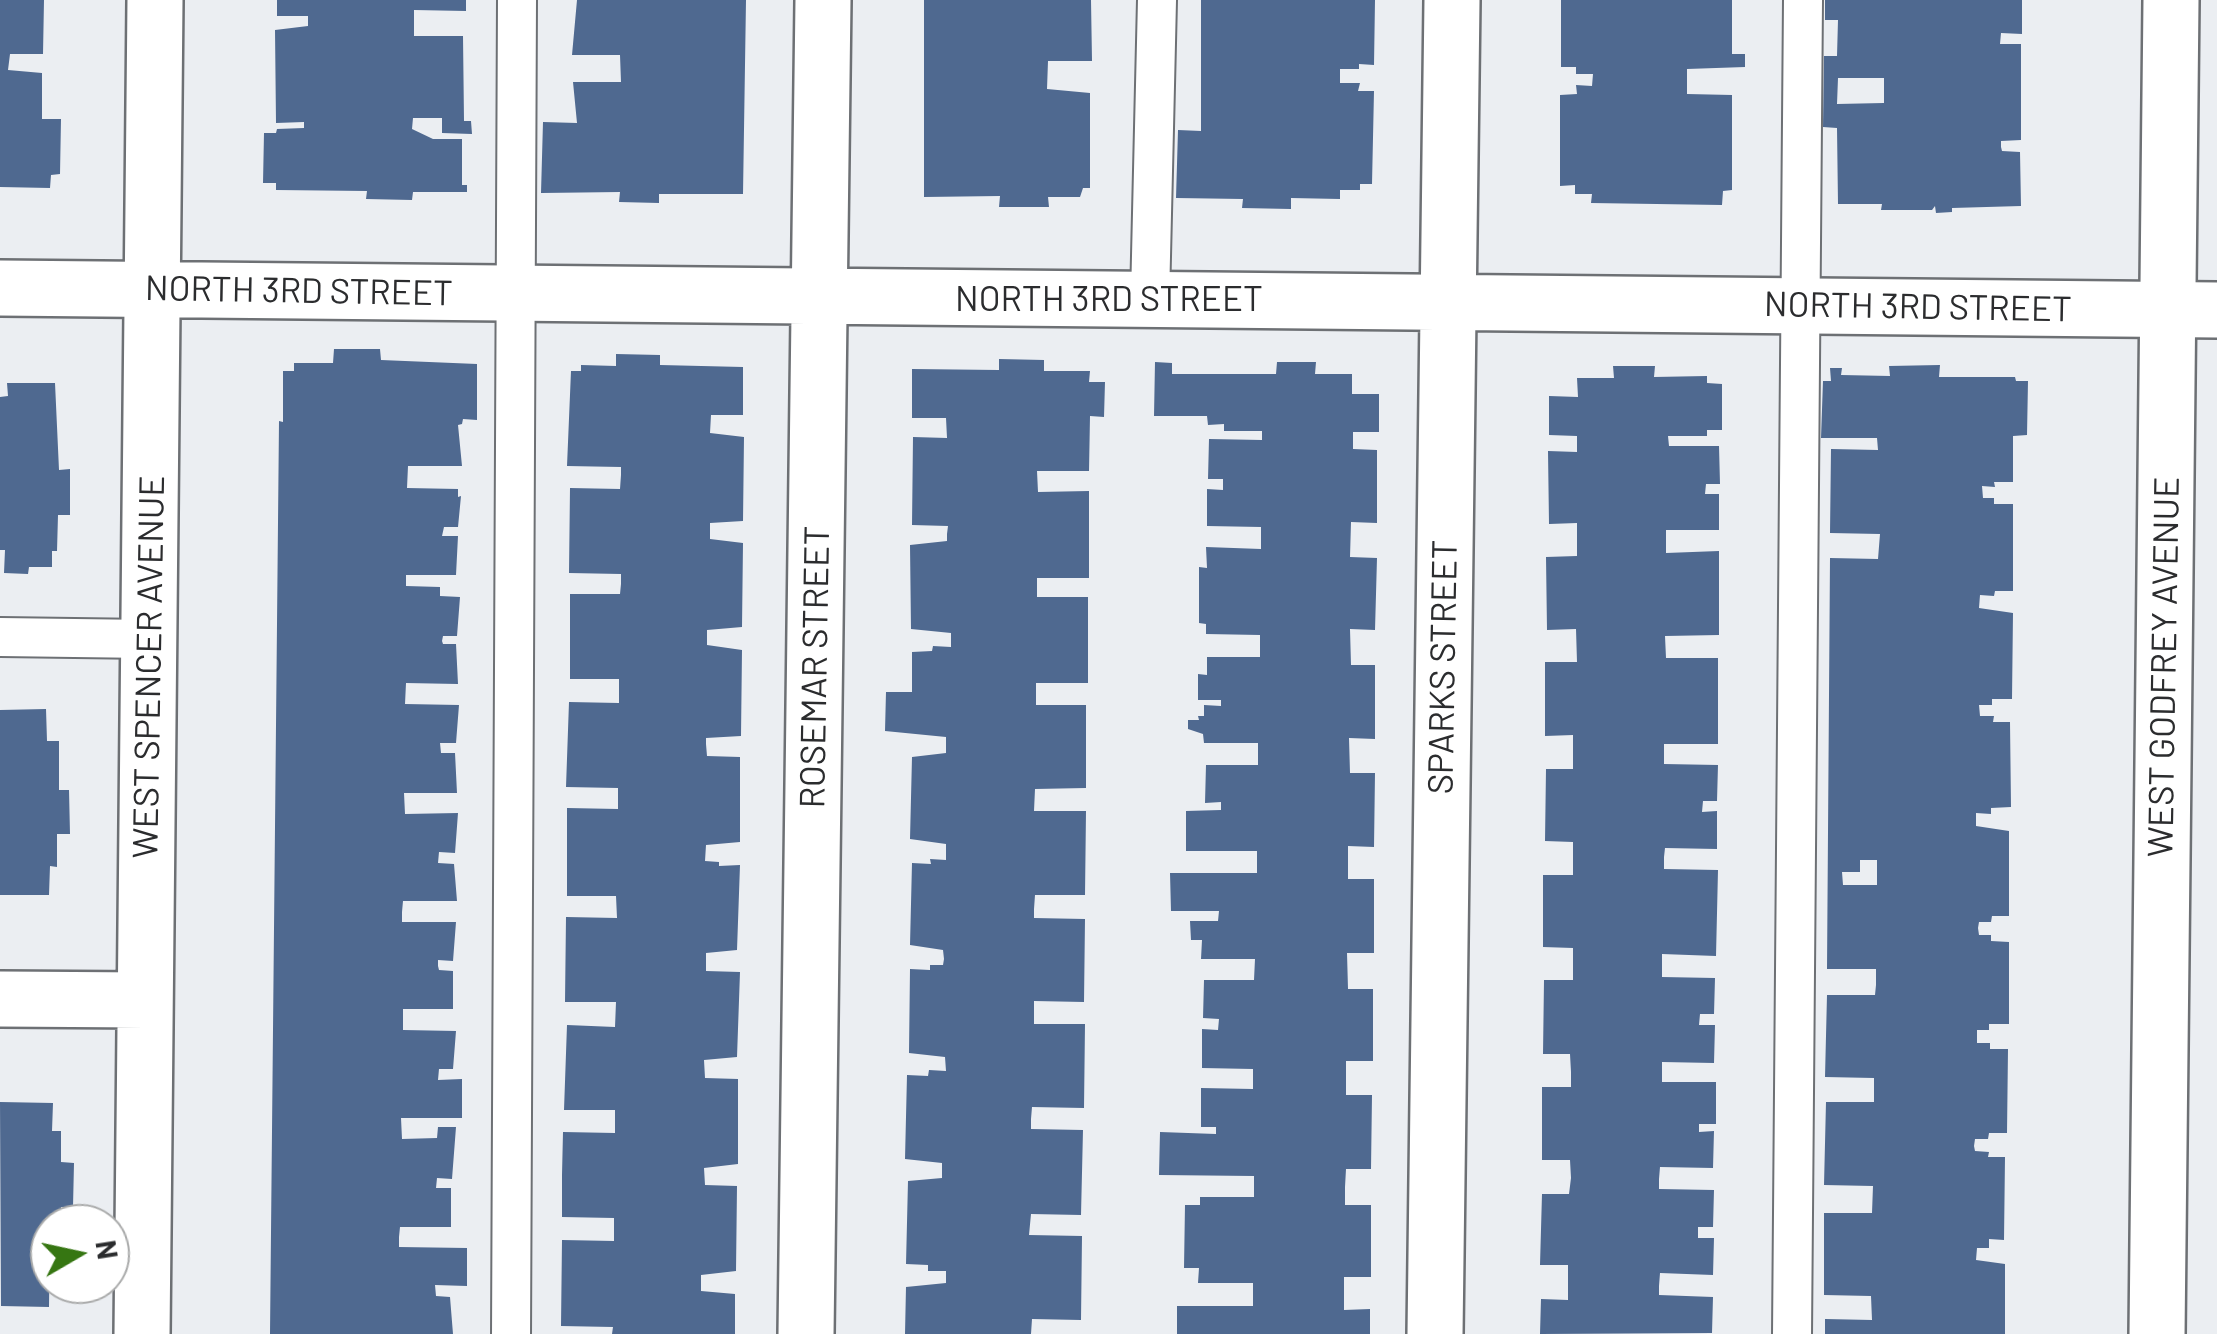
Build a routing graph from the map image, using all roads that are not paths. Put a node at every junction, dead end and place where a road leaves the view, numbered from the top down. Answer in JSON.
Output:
{"nodes":[{"id":1,"x":155,"y":0,"type":"edge"},
{"id":2,"x":517,"y":0,"type":"edge"},
{"id":3,"x":822,"y":0,"type":"edge"},
{"id":4,"x":1157,"y":0,"type":"edge"},
{"id":5,"x":1452,"y":0,"type":"edge"},
{"id":6,"x":1803,"y":0,"type":"edge"},
{"id":7,"x":2171,"y":0,"type":"edge"},
{"id":8,"x":0,"y":288,"type":"edge"},
{"id":9,"x":152,"y":290,"type":"junction"},
{"id":10,"x":516,"y":293,"type":"junction"},
{"id":11,"x":820,"y":297,"type":"junction"},
{"id":12,"x":1150,"y":299,"type":"junction"},
{"id":13,"x":1448,"y":302,"type":"junction"},
{"id":14,"x":1800,"y":306,"type":"junction"},
{"id":15,"x":2192,"y":310,"type":"edge"},
{"id":16,"x":0,"y":638,"type":"edge"},
{"id":17,"x":149,"y":639,"type":"junction"},
{"id":18,"x":0,"y":999,"type":"edge"},
{"id":19,"x":145,"y":1000,"type":"junction"},
{"id":20,"x":142,"y":1334,"type":"edge"},
{"id":21,"x":511,"y":1334,"type":"edge"},
{"id":22,"x":806,"y":1334,"type":"edge"},
{"id":23,"x":1435,"y":1334,"type":"edge"},
{"id":24,"x":1792,"y":1334,"type":"edge"},
{"id":25,"x":2157,"y":1334,"type":"edge"}],
"edges":[{"from":1,"to":9,"type":"street","name":"WEST SPENCER AVENUE"},
{"from":2,"to":10,"type":"lane"},
{"from":3,"to":11,"type":"street","name":"ROSEMAR STREET"},
{"from":4,"to":12,"type":"lane"},
{"from":5,"to":13,"type":"street","name":"SPARKS STREET"},
{"from":6,"to":14,"type":"lane"},
{"from":7,"to":15,"type":"street","name":"WEST GODFREY AVENUE"},
{"from":8,"to":9,"type":"street","name":"NORTH 3RD STREET"},
{"from":9,"to":10,"type":"street","name":"NORTH 3RD STREET"},
{"from":9,"to":17,"type":"street","name":"WEST SPENCER AVENUE"},
{"from":10,"to":11,"type":"street","name":"NORTH 3RD STREET"},
{"from":10,"to":21,"type":"lane"},
{"from":11,"to":12,"type":"street","name":"NORTH 3RD STREET"},
{"from":11,"to":22,"type":"street","name":"ROSEMAR STREET"},
{"from":12,"to":13,"type":"street","name":"NORTH 3RD STREET"},
{"from":13,"to":14,"type":"street","name":"NORTH 3RD STREET"},
{"from":13,"to":23,"type":"street","name":"SPARKS STREET"},
{"from":14,"to":15,"type":"street","name":"NORTH 3RD STREET"},
{"from":14,"to":24,"type":"lane"},
{"from":15,"to":25,"type":"street","name":"WEST GODFREY AVENUE"},
{"from":16,"to":17,"type":"lane"},
{"from":17,"to":19,"type":"street","name":"WEST SPENCER AVENUE"},
{"from":18,"to":19,"type":"street"},
{"from":19,"to":20,"type":"street","name":"WEST SPENCER AVENUE"}]}
